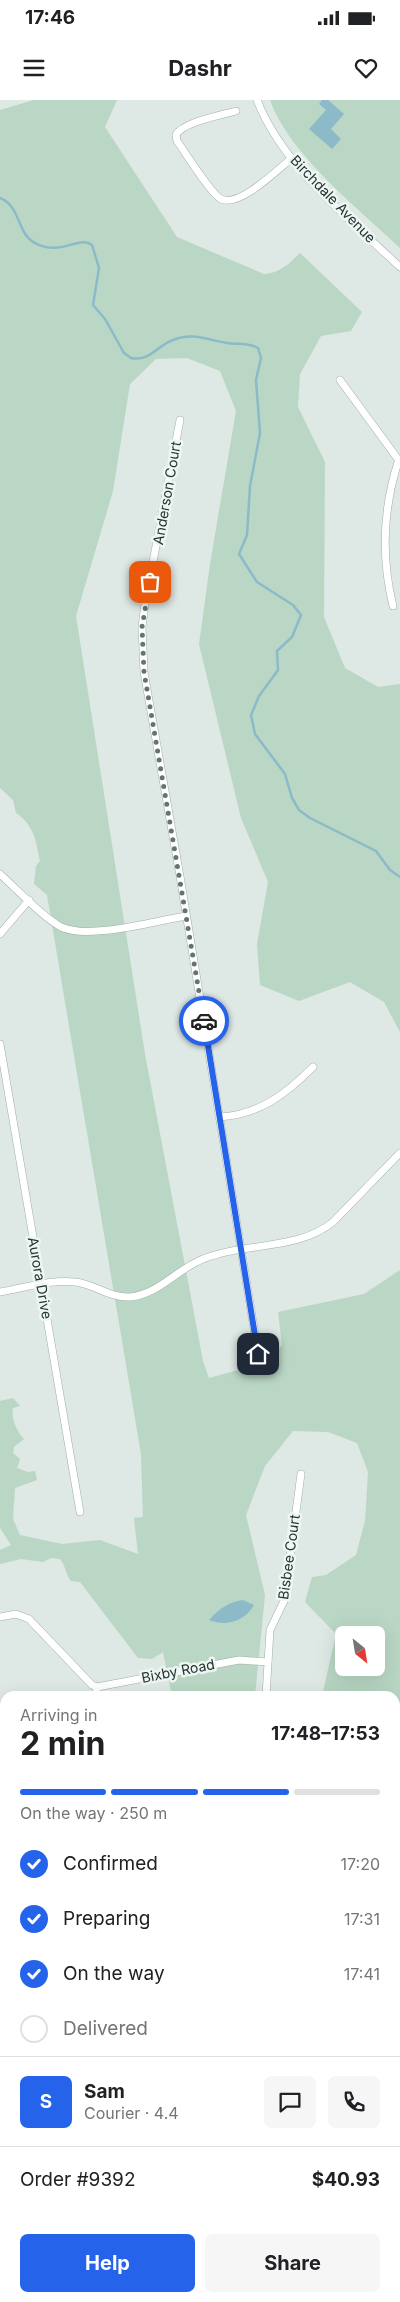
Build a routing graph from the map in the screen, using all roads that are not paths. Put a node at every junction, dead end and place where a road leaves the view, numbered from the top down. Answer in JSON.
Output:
{"nodes":[{"id":1,"x":257,"y":100,"type":"edge"},
{"id":2,"x":236,"y":111,"type":"dead end"},
{"id":3,"x":292,"y":158,"type":"junction"},
{"id":4,"x":400,"y":267,"type":"edge"},
{"id":5,"x":340,"y":380,"type":"dead end"},
{"id":6,"x":180,"y":420,"type":"dead end"},
{"id":7,"x":399,"y":462,"type":"edge"},
{"id":8,"x":393,"y":606,"type":"dead end"},
{"id":9,"x":0,"y":874,"type":"edge"},
{"id":10,"x":29,"y":900,"type":"junction"},
{"id":11,"x":186,"y":916,"type":"junction"},
{"id":12,"x":0,"y":934,"type":"edge"},
{"id":13,"x":0,"y":1044,"type":"edge"},
{"id":14,"x":314,"y":1067,"type":"dead end"},
{"id":15,"x":219,"y":1117,"type":"junction"},
{"id":16,"x":400,"y":1153,"type":"edge"},
{"id":17,"x":241,"y":1250,"type":"junction"},
{"id":18,"x":41,"y":1285,"type":"junction"},
{"id":19,"x":0,"y":1292,"type":"edge"},
{"id":20,"x":258,"y":1354,"type":"dead end"},
{"id":21,"x":301,"y":1474,"type":"dead end"},
{"id":22,"x":80,"y":1512,"type":"dead end"},
{"id":23,"x":0,"y":1617,"type":"edge"},
{"id":24,"x":268,"y":1662,"type":"junction"},
{"id":25,"x":98,"y":1687,"type":"junction"},
{"id":26,"x":97,"y":1691,"type":"edge"},
{"id":27,"x":266,"y":1691,"type":"edge"}],
"edges":[{"from":1,"to":3,"type":"street","name":"Birchdale Avenue"},
{"from":2,"to":3,"type":"street"},
{"from":3,"to":4,"type":"street","name":"Birchdale Avenue"},
{"from":5,"to":7,"type":"street"},
{"from":6,"to":11,"type":"street","name":"Anderson Court"},
{"from":7,"to":8,"type":"street"},
{"from":9,"to":10,"type":"street"},
{"from":10,"to":11,"type":"street"},
{"from":10,"to":12,"type":"street"},
{"from":11,"to":15,"type":"street","name":"Anderson Court"},
{"from":13,"to":18,"type":"street","name":"Aurora Drive"},
{"from":14,"to":15,"type":"street"},
{"from":15,"to":17,"type":"street","name":"Anderson Court"},
{"from":16,"to":17,"type":"street"},
{"from":17,"to":18,"type":"street"},
{"from":17,"to":20,"type":"street","name":"Anderson Court"},
{"from":18,"to":19,"type":"street"},
{"from":18,"to":22,"type":"street","name":"Aurora Drive"},
{"from":21,"to":24,"type":"street","name":"Bisbee Court"},
{"from":23,"to":25,"type":"street"},
{"from":24,"to":25,"type":"street","name":"Bixby Road"},
{"from":24,"to":27,"type":"street","name":"Bisbee Court"},
{"from":25,"to":26,"type":"street"}]}
